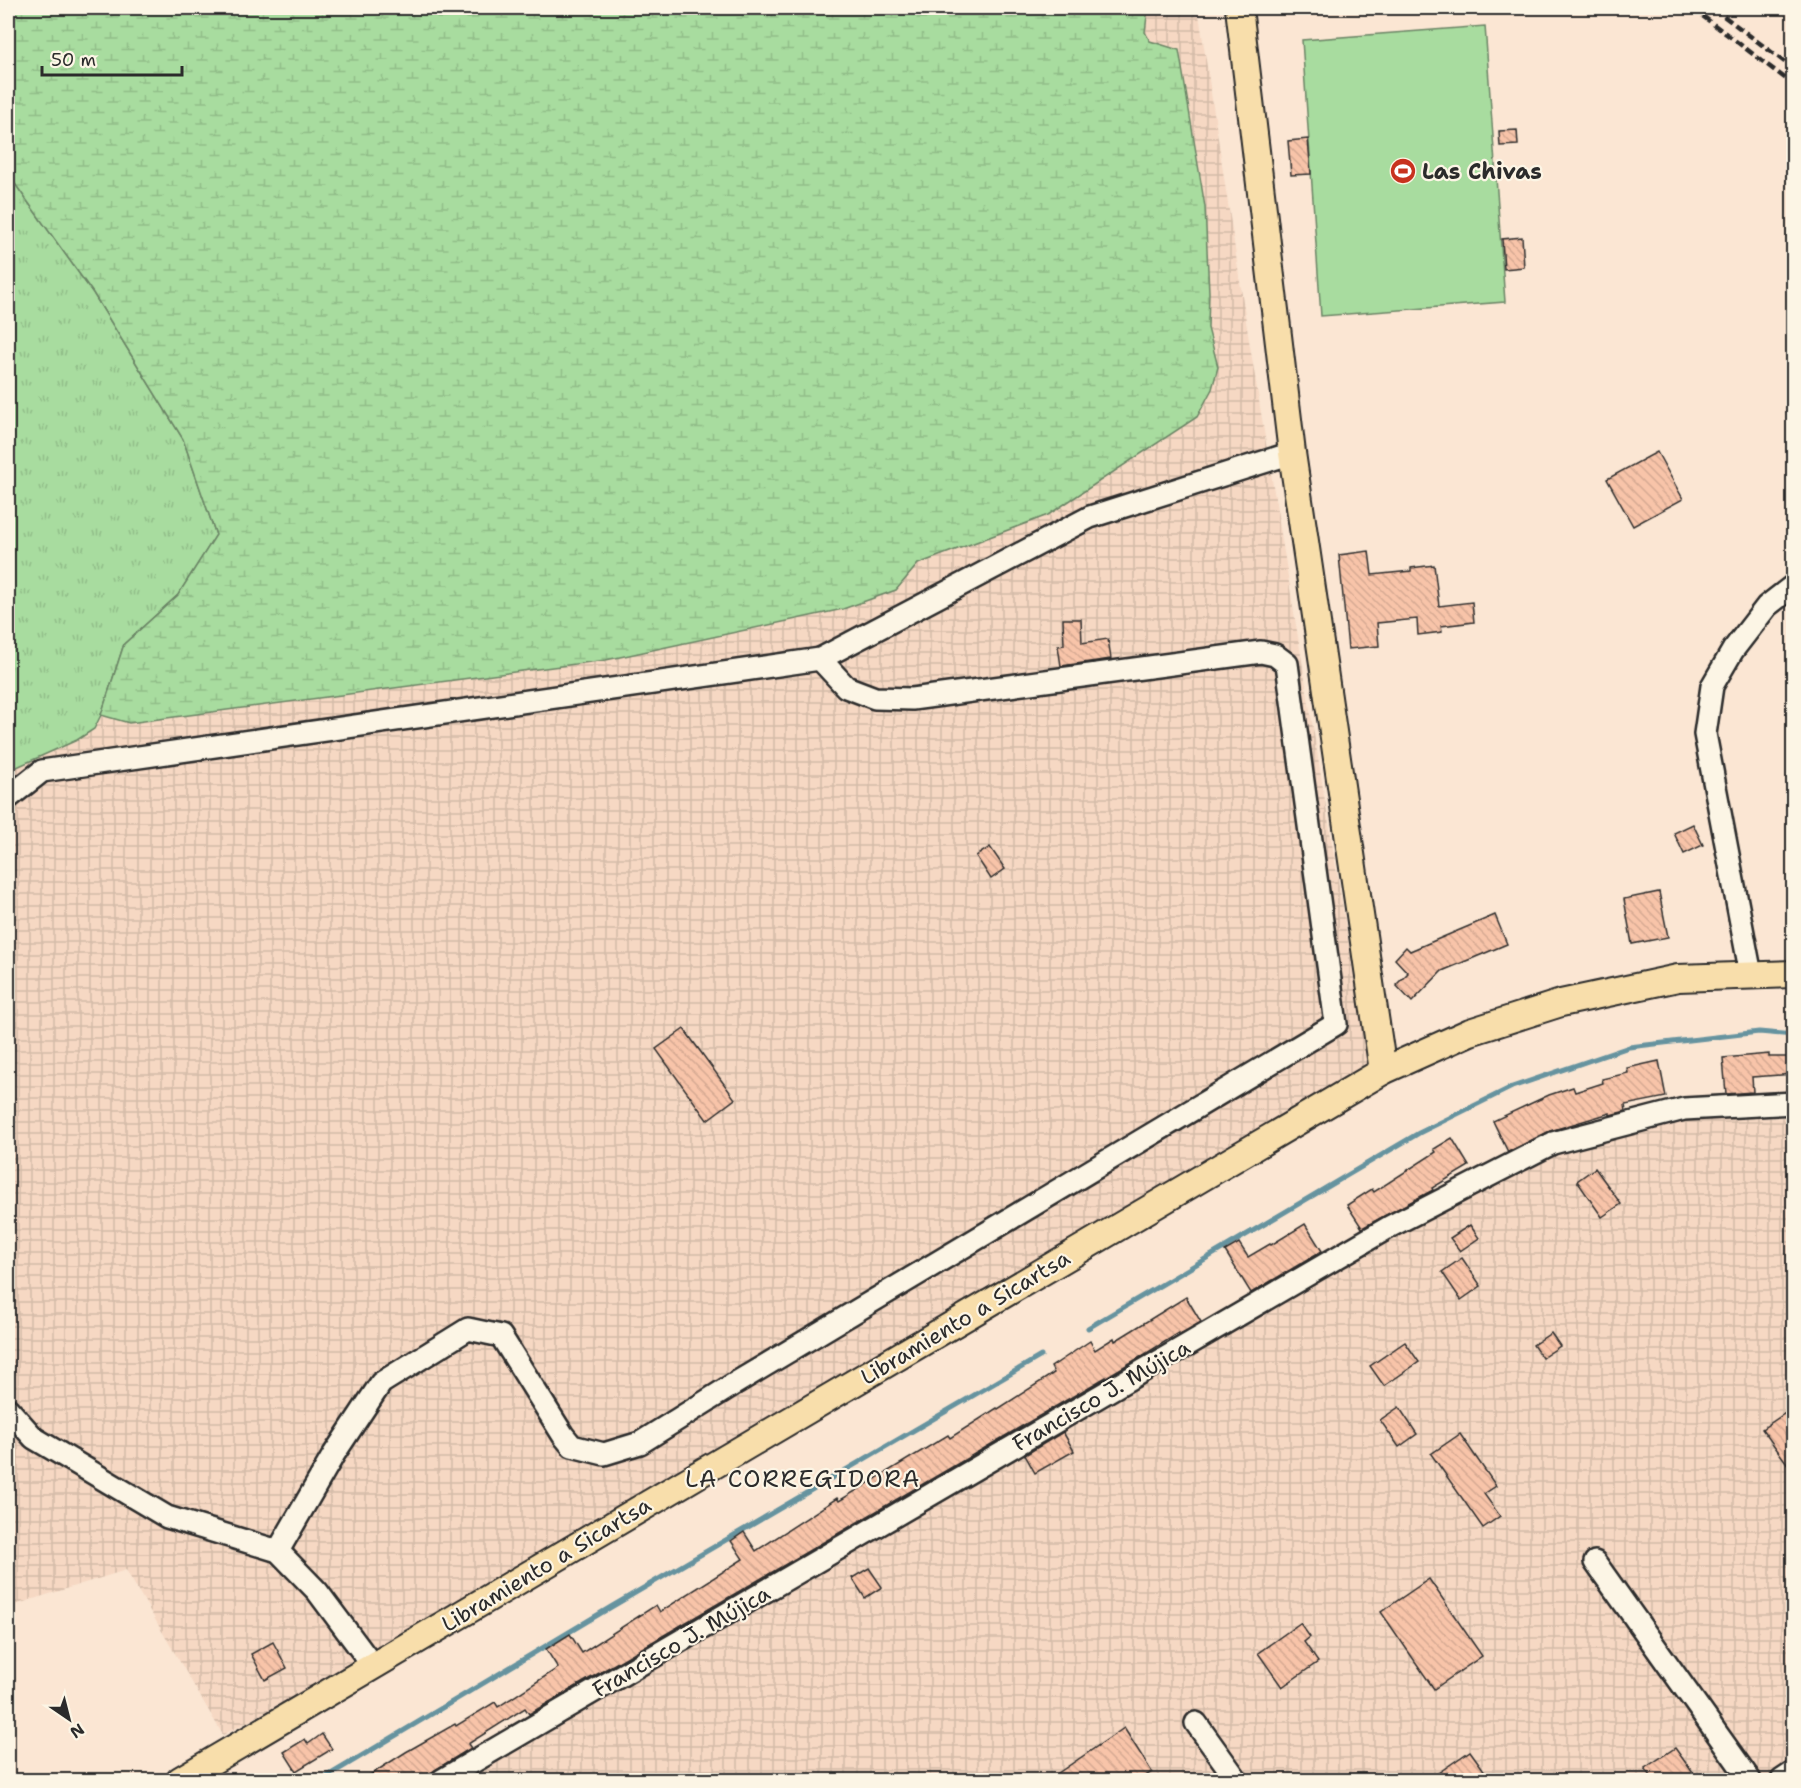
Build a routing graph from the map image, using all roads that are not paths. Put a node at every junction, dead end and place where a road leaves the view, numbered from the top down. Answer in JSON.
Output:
{"nodes":[{"id":1,"x":1239,"y":8,"type":"edge"},
{"id":2,"x":1292,"y":453,"type":"junction"},
{"id":3,"x":1794,"y":585,"type":"edge"},
{"id":4,"x":820,"y":659,"type":"junction"},
{"id":5,"x":8,"y":798,"type":"edge"},
{"id":6,"x":1794,"y":974,"type":"edge"},
{"id":7,"x":1751,"y":975,"type":"junction"},
{"id":8,"x":1383,"y":1071,"type":"junction"},
{"id":9,"x":1794,"y":1103,"type":"edge"},
{"id":10,"x":8,"y":1409,"type":"edge"},
{"id":11,"x":278,"y":1551,"type":"junction"},
{"id":12,"x":1595,"y":1562,"type":"dead end"},
{"id":13,"x":373,"y":1666,"type":"junction"},
{"id":14,"x":1196,"y":1723,"type":"dead end"},
{"id":15,"x":1794,"y":1772,"type":"edge"},
{"id":16,"x":180,"y":1780,"type":"edge"},
{"id":17,"x":442,"y":1780,"type":"edge"},
{"id":18,"x":1237,"y":1780,"type":"edge"},
{"id":19,"x":1750,"y":1780,"type":"edge"},
{"id":20,"x":1782,"y":1780,"type":"edge"}],
"edges":[{"from":1,"to":2,"type":"main road"},
{"from":2,"to":4,"type":"street"},
{"from":2,"to":8,"type":"main road"},
{"from":3,"to":7,"type":"street"},
{"from":4,"to":5,"type":"street"},
{"from":4,"to":11,"type":"street"},
{"from":6,"to":7,"type":"main road","name":"Libramiento a Sicartsa"},
{"from":7,"to":8,"type":"main road","name":"Libramiento a Sicartsa"},
{"from":8,"to":13,"type":"main road","name":"Libramiento a Sicartsa"},
{"from":9,"to":17,"type":"street","name":"Francisco J. Mújica"},
{"from":10,"to":11,"type":"street"},
{"from":11,"to":13,"type":"street"},
{"from":12,"to":19,"type":"street"},
{"from":13,"to":16,"type":"main road","name":"Libramiento a Sicartsa"},
{"from":14,"to":18,"type":"street"},
{"from":15,"to":20,"type":"street"}]}
